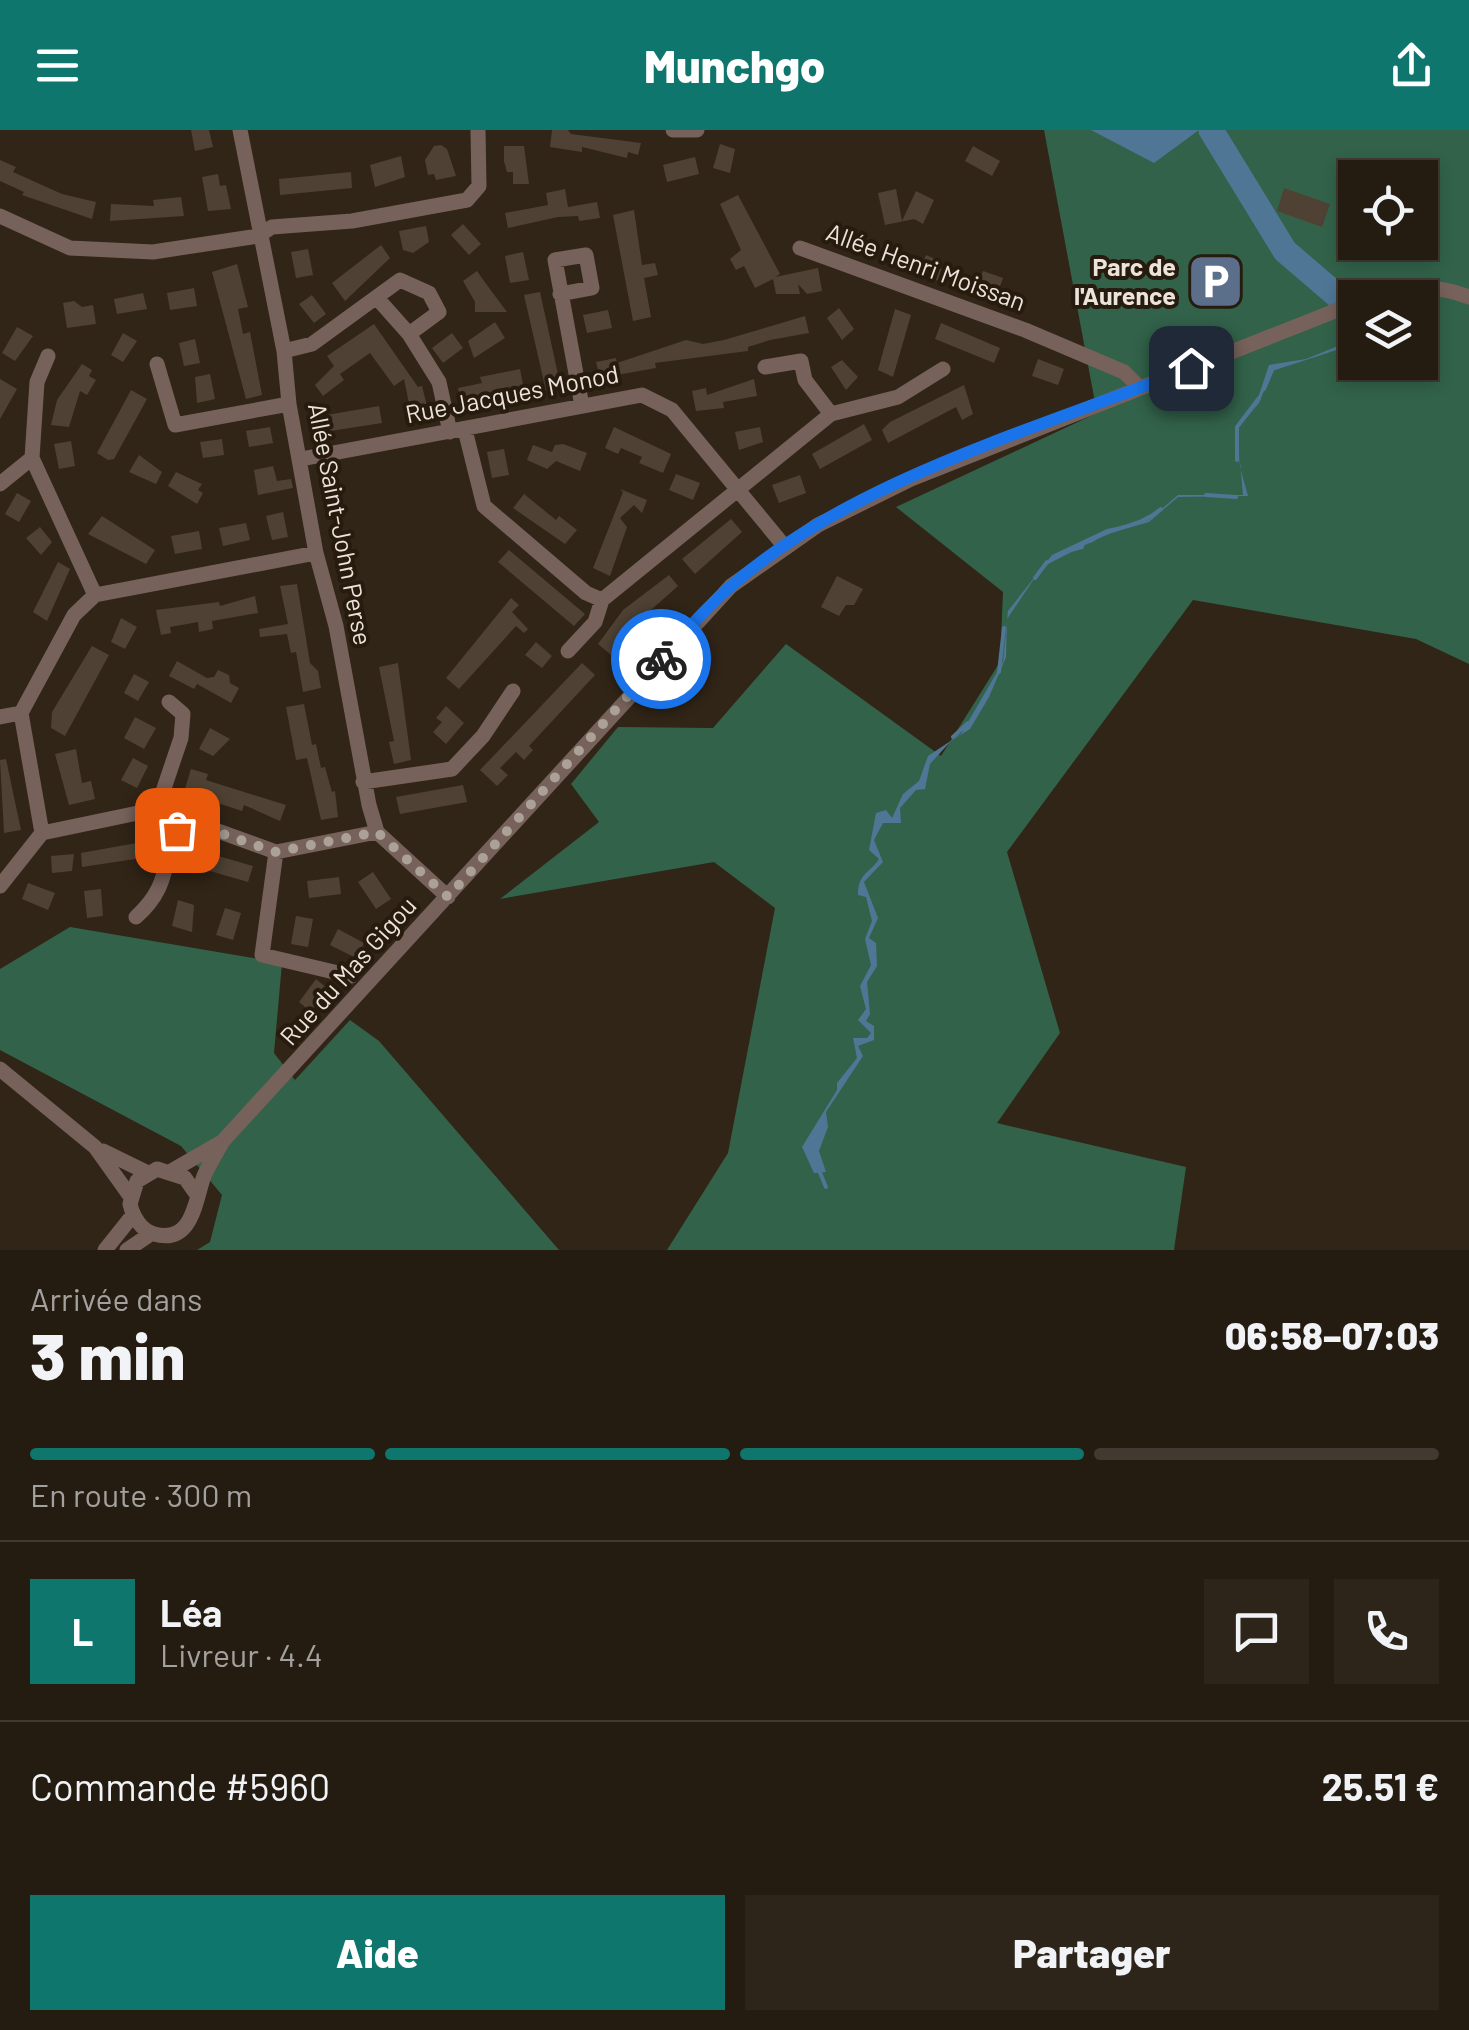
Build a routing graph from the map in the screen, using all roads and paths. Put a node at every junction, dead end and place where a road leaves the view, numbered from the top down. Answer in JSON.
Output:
{"nodes":[{"id":1,"x":240,"y":130,"type":"edge"},
{"id":2,"x":478,"y":130,"type":"edge"},
{"id":3,"x":673,"y":130,"type":"edge"},
{"id":4,"x":697,"y":130,"type":"edge"},
{"id":5,"x":0,"y":216,"type":"edge"},
{"id":6,"x":258,"y":236,"type":"junction"},
{"id":7,"x":800,"y":248,"type":"dead end"},
{"id":8,"x":1438,"y":289,"type":"edge"},
{"id":9,"x":560,"y":294,"type":"dead end"},
{"id":10,"x":1469,"y":297,"type":"edge"},
{"id":11,"x":378,"y":298,"type":"junction"},
{"id":12,"x":1338,"y":309,"type":"edge"},
{"id":13,"x":408,"y":334,"type":"junction"},
{"id":14,"x":284,"y":351,"type":"junction"},
{"id":15,"x":48,"y":356,"type":"dead end"},
{"id":16,"x":156,"y":364,"type":"dead end"},
{"id":17,"x":765,"y":367,"type":"dead end"},
{"id":18,"x":942,"y":369,"type":"dead end"},
{"id":19,"x":1140,"y":388,"type":"junction"},
{"id":20,"x":289,"y":404,"type":"junction"},
{"id":21,"x":582,"y":406,"type":"junction"},
{"id":22,"x":831,"y":414,"type":"junction"},
{"id":23,"x":458,"y":431,"type":"junction"},
{"id":24,"x":32,"y":458,"type":"junction"},
{"id":25,"x":301,"y":458,"type":"junction"},
{"id":26,"x":0,"y":484,"type":"edge"},
{"id":27,"x":738,"y":489,"type":"junction"},
{"id":28,"x":785,"y":548,"type":"junction"},
{"id":29,"x":316,"y":553,"type":"junction"},
{"id":30,"x":95,"y":594,"type":"junction"},
{"id":31,"x":602,"y":600,"type":"junction"},
{"id":32,"x":568,"y":651,"type":"dead end"},
{"id":33,"x":512,"y":691,"type":"dead end"},
{"id":34,"x":168,"y":702,"type":"dead end"},
{"id":35,"x":22,"y":713,"type":"junction"},
{"id":36,"x":0,"y":717,"type":"edge"},
{"id":37,"x":363,"y":782,"type":"junction"},
{"id":38,"x":157,"y":809,"type":"junction"},
{"id":39,"x":184,"y":821,"type":"junction"},
{"id":40,"x":377,"y":832,"type":"junction"},
{"id":41,"x":42,"y":834,"type":"junction"},
{"id":42,"x":276,"y":852,"type":"junction"},
{"id":43,"x":0,"y":886,"type":"edge"},
{"id":44,"x":448,"y":897,"type":"junction"},
{"id":45,"x":136,"y":917,"type":"dead end"},
{"id":46,"x":351,"y":976,"type":"dead end"},
{"id":47,"x":0,"y":1069,"type":"edge"},
{"id":48,"x":224,"y":1141,"type":"junction"},
{"id":49,"x":95,"y":1147,"type":"junction"},
{"id":50,"x":172,"y":1170,"type":"junction"},
{"id":51,"x":148,"y":1173,"type":"junction"},
{"id":52,"x":130,"y":1196,"type":"junction"},
{"id":53,"x":197,"y":1196,"type":"junction"},
{"id":54,"x":133,"y":1215,"type":"junction"},
{"id":55,"x":152,"y":1234,"type":"junction"},
{"id":56,"x":105,"y":1250,"type":"edge"},
{"id":57,"x":127,"y":1250,"type":"edge"}],
"edges":[{"from":1,"to":6,"type":"street","name":"Allée Saint-John Perse"},
{"from":2,"to":6,"type":"street"},
{"from":3,"to":4,"type":"street"},
{"from":5,"to":6,"type":"street"},
{"from":6,"to":14,"type":"street","name":"Allée Saint-John Perse"},
{"from":7,"to":19,"type":"street","name":"Allée Henri Moissan"},
{"from":8,"to":10,"type":"street"},
{"from":9,"to":21,"type":"street"},
{"from":11,"to":13,"type":"street"},
{"from":11,"to":13,"type":"street"},
{"from":11,"to":14,"type":"street"},
{"from":12,"to":19,"type":"street","name":"Rue du Mas Gigou"},
{"from":13,"to":23,"type":"street"},
{"from":14,"to":20,"type":"street","name":"Allée Saint-John Perse"},
{"from":15,"to":24,"type":"street"},
{"from":16,"to":20,"type":"street"},
{"from":17,"to":22,"type":"street"},
{"from":18,"to":22,"type":"street"},
{"from":19,"to":28,"type":"street","name":"Rue du Mas Gigou"},
{"from":20,"to":25,"type":"street","name":"Allée Saint-John Perse"},
{"from":21,"to":23,"type":"street","name":"Rue Jacques Monod"},
{"from":21,"to":27,"type":"street","name":"Rue Jacques Monod"},
{"from":22,"to":27,"type":"street"},
{"from":23,"to":25,"type":"street","name":"Rue Jacques Monod"},
{"from":23,"to":31,"type":"street"},
{"from":24,"to":26,"type":"street"},
{"from":24,"to":30,"type":"street"},
{"from":25,"to":29,"type":"street","name":"Allée Saint-John Perse"},
{"from":27,"to":28,"type":"street","name":"Rue Jacques Monod"},
{"from":27,"to":31,"type":"street"},
{"from":28,"to":44,"type":"street","name":"Rue du Mas Gigou"},
{"from":29,"to":30,"type":"street"},
{"from":29,"to":37,"type":"street","name":"Allée Saint-John Perse"},
{"from":30,"to":35,"type":"street"},
{"from":31,"to":32,"type":"street"},
{"from":33,"to":37,"type":"street"},
{"from":34,"to":38,"type":"street"},
{"from":35,"to":36,"type":"street"},
{"from":35,"to":41,"type":"street"},
{"from":37,"to":40,"type":"street","name":"Allée Saint-John Perse"},
{"from":38,"to":39,"type":"street"},
{"from":38,"to":41,"type":"street"},
{"from":39,"to":42,"type":"street"},
{"from":39,"to":45,"type":"street"},
{"from":40,"to":42,"type":"street"},
{"from":40,"to":44,"type":"street"},
{"from":41,"to":43,"type":"street"},
{"from":42,"to":46,"type":"street"},
{"from":44,"to":48,"type":"street","name":"Rue du Mas Gigou"},
{"from":47,"to":49,"type":"street"},
{"from":48,"to":50,"type":"street","name":"Rue du Mas Gigou"},
{"from":48,"to":53,"type":"street","name":"Rue du Mas Gigou"},
{"from":49,"to":51,"type":"street"},
{"from":49,"to":52,"type":"street"},
{"from":50,"to":51,"type":"street"},
{"from":50,"to":53,"type":"street"},
{"from":51,"to":52,"type":"street"},
{"from":52,"to":54,"type":"street"},
{"from":53,"to":55,"type":"street"},
{"from":54,"to":55,"type":"street"},
{"from":54,"to":56,"type":"street"},
{"from":55,"to":57,"type":"street"}]}
